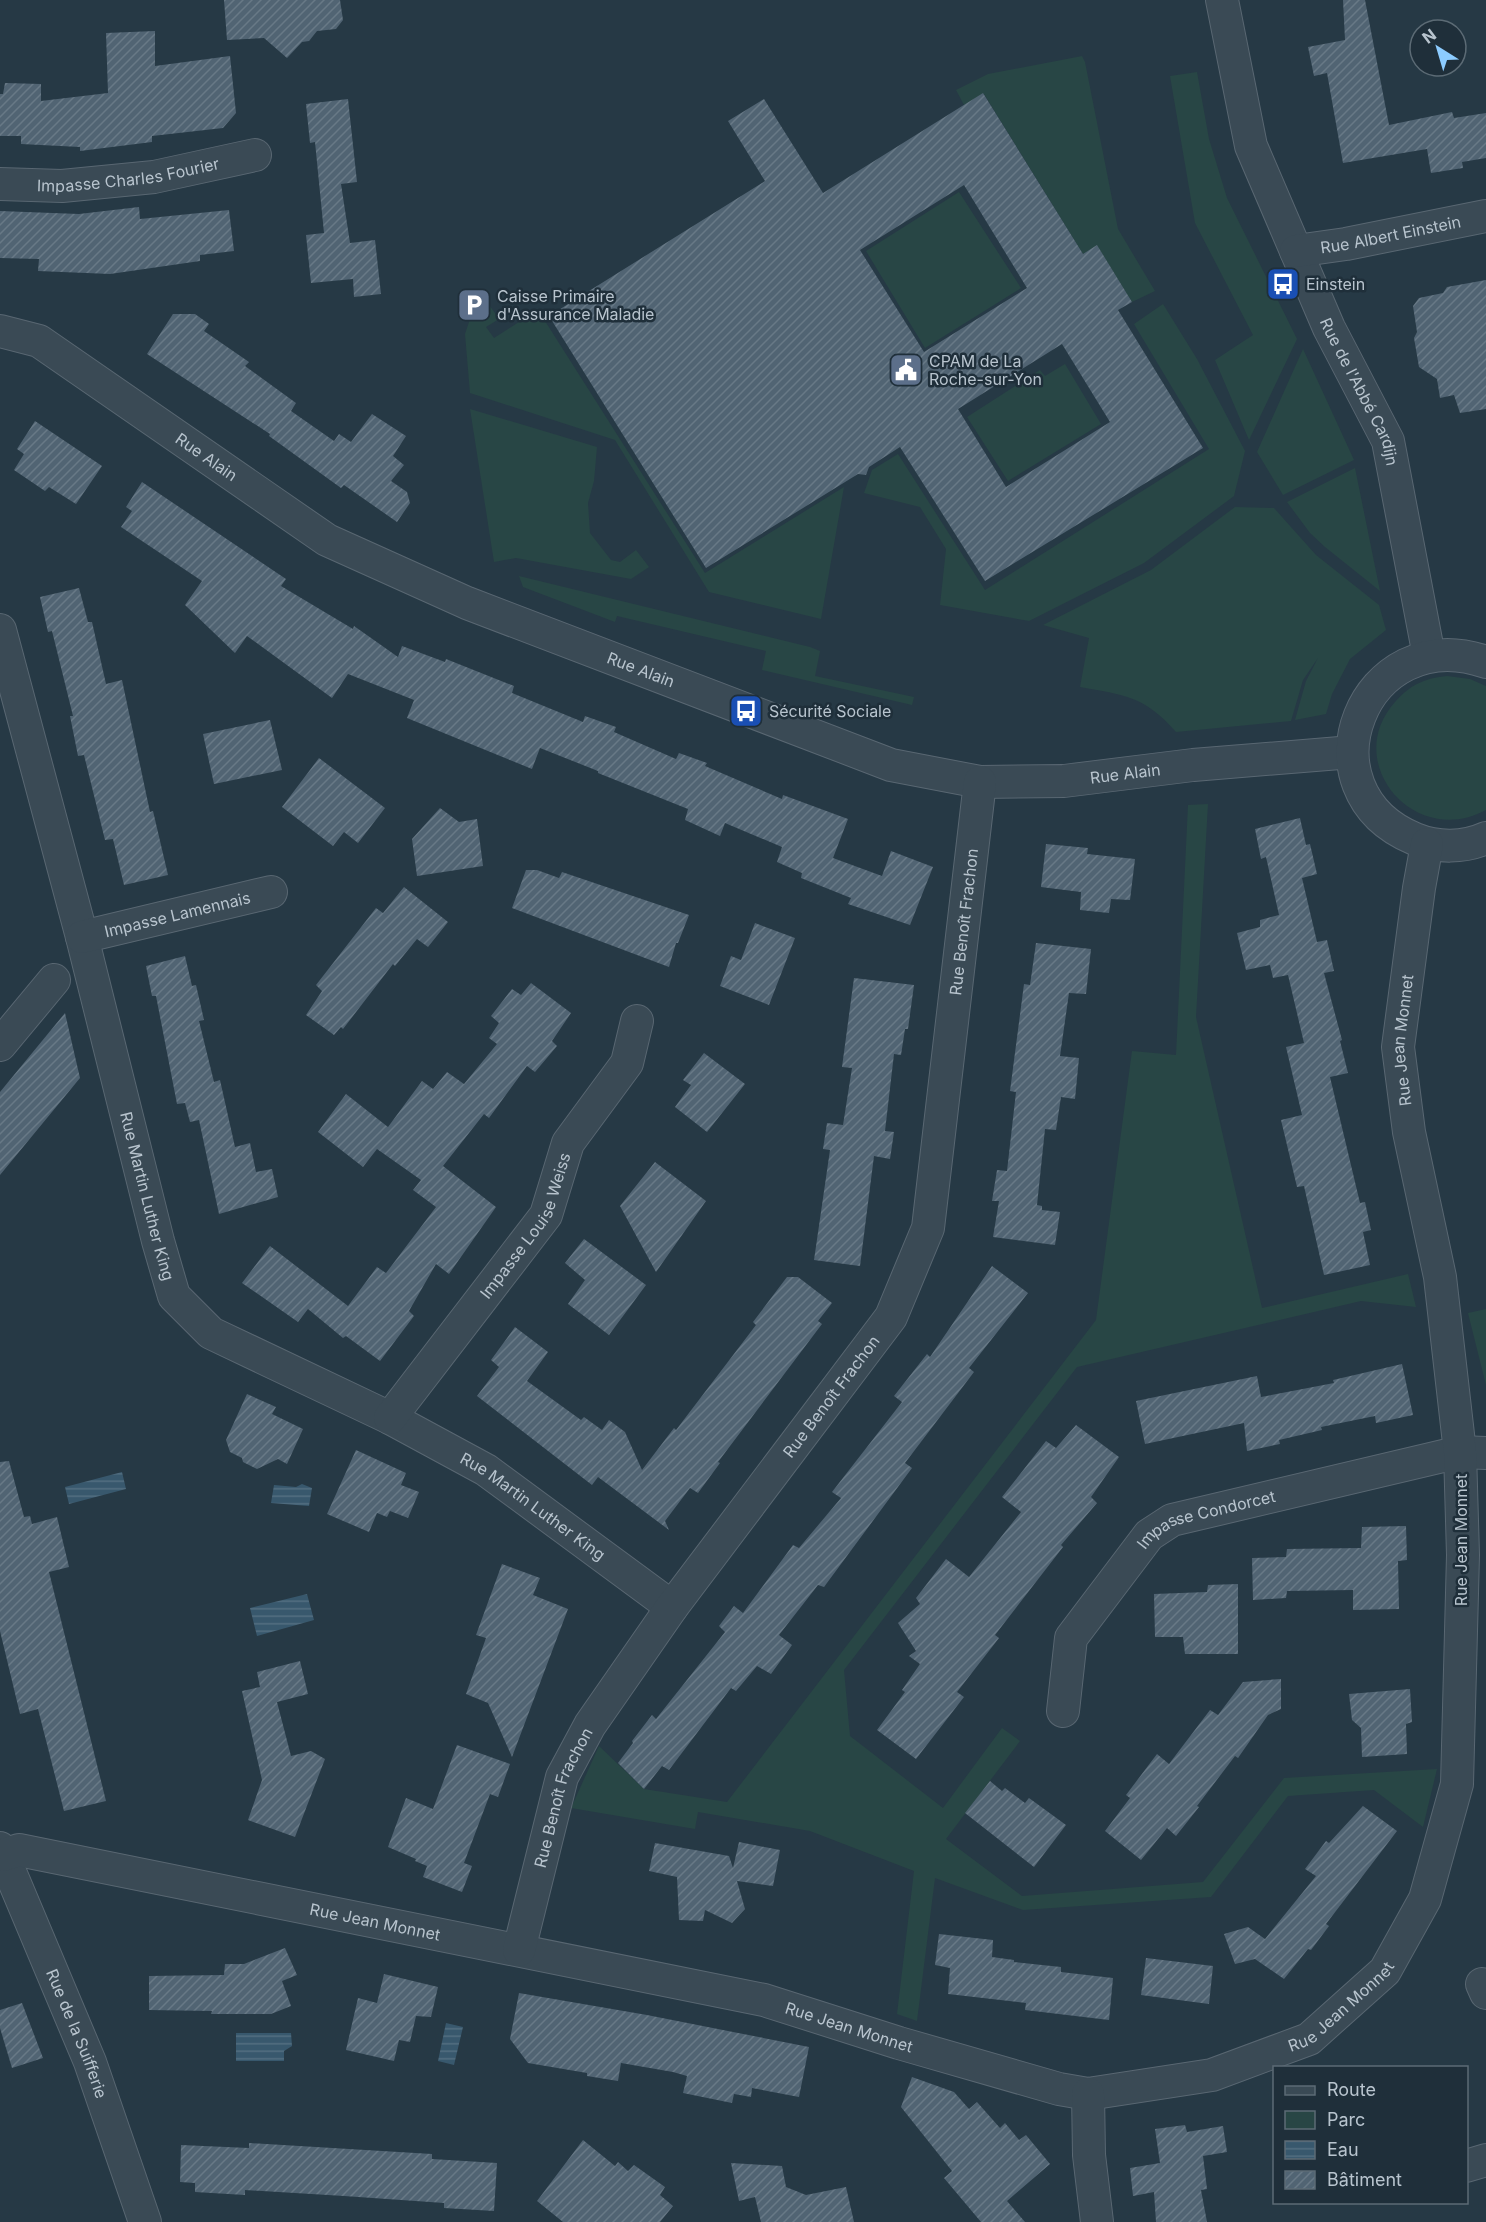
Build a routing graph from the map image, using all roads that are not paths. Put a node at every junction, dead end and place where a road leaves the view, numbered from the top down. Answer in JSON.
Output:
{"nodes":[{"id":1,"x":1222,"y":0,"type":"edge"},
{"id":2,"x":255,"y":155,"type":"dead end"},
{"id":3,"x":0,"y":184,"type":"edge"},
{"id":4,"x":1486,"y":216,"type":"edge"},
{"id":5,"x":1296,"y":251,"type":"junction"},
{"id":6,"x":0,"y":331,"type":"edge"},
{"id":7,"x":0,"y":630,"type":"edge"},
{"id":8,"x":1429,"y":656,"type":"junction"},
{"id":9,"x":1486,"y":662,"type":"edge"},
{"id":10,"x":1352,"y":752,"type":"junction"},
{"id":11,"x":980,"y":782,"type":"junction"},
{"id":12,"x":1486,"y":838,"type":"edge"},
{"id":13,"x":1427,"y":844,"type":"junction"},
{"id":14,"x":271,"y":892,"type":"dead end"},
{"id":15,"x":82,"y":937,"type":"junction"},
{"id":16,"x":54,"y":980,"type":"dead end"},
{"id":17,"x":636,"y":1021,"type":"dead end"},
{"id":18,"x":0,"y":1045,"type":"edge"},
{"id":19,"x":390,"y":1418,"type":"junction"},
{"id":20,"x":1473,"y":1453,"type":"edge"},
{"id":21,"x":672,"y":1607,"type":"junction"},
{"id":22,"x":1063,"y":1711,"type":"dead end"},
{"id":23,"x":1,"y":1851,"type":"edge"},
{"id":24,"x":519,"y":1950,"type":"junction"},
{"id":25,"x":1088,"y":2094,"type":"junction"},
{"id":26,"x":1486,"y":2160,"type":"edge"},
{"id":27,"x":1468,"y":2166,"type":"edge"},
{"id":28,"x":145,"y":2222,"type":"edge"},
{"id":29,"x":1097,"y":2222,"type":"edge"}],
"edges":[{"from":1,"to":5,"type":"street","name":"Rue de l'Abbé Cardijn"},
{"from":2,"to":3,"type":"street","name":"Impasse Charles Fourier"},
{"from":4,"to":5,"type":"street","name":"Rue Albert Einstein"},
{"from":5,"to":8,"type":"street","name":"Rue de l'Abbé Cardijn"},
{"from":6,"to":11,"type":"street","name":"Rue Alain"},
{"from":7,"to":15,"type":"street","name":"Rue Martin Luther King"},
{"from":8,"to":9,"type":"street"},
{"from":8,"to":10,"type":"street"},
{"from":10,"to":11,"type":"street","name":"Rue Alain"},
{"from":10,"to":13,"type":"street"},
{"from":11,"to":21,"type":"street","name":"Rue Benoît Frachon"},
{"from":12,"to":13,"type":"street"},
{"from":13,"to":20,"type":"street","name":"Rue Jean Monnet"},
{"from":14,"to":15,"type":"street","name":"Impasse Lamennais"},
{"from":15,"to":19,"type":"street","name":"Rue Martin Luther King"},
{"from":16,"to":18,"type":"street"},
{"from":17,"to":19,"type":"street","name":"Impasse Louise Weiss"},
{"from":19,"to":21,"type":"street","name":"Rue Martin Luther King"},
{"from":20,"to":22,"type":"street","name":"Impasse Condorcet"},
{"from":20,"to":25,"type":"street","name":"Rue Jean Monnet"},
{"from":21,"to":24,"type":"street","name":"Rue Benoît Frachon"},
{"from":23,"to":24,"type":"street","name":"Rue Jean Monnet"},
{"from":23,"to":28,"type":"street","name":"Rue de la Suifferie"},
{"from":24,"to":25,"type":"street","name":"Rue Jean Monnet"},
{"from":25,"to":29,"type":"street"},
{"from":26,"to":27,"type":"street"}]}
